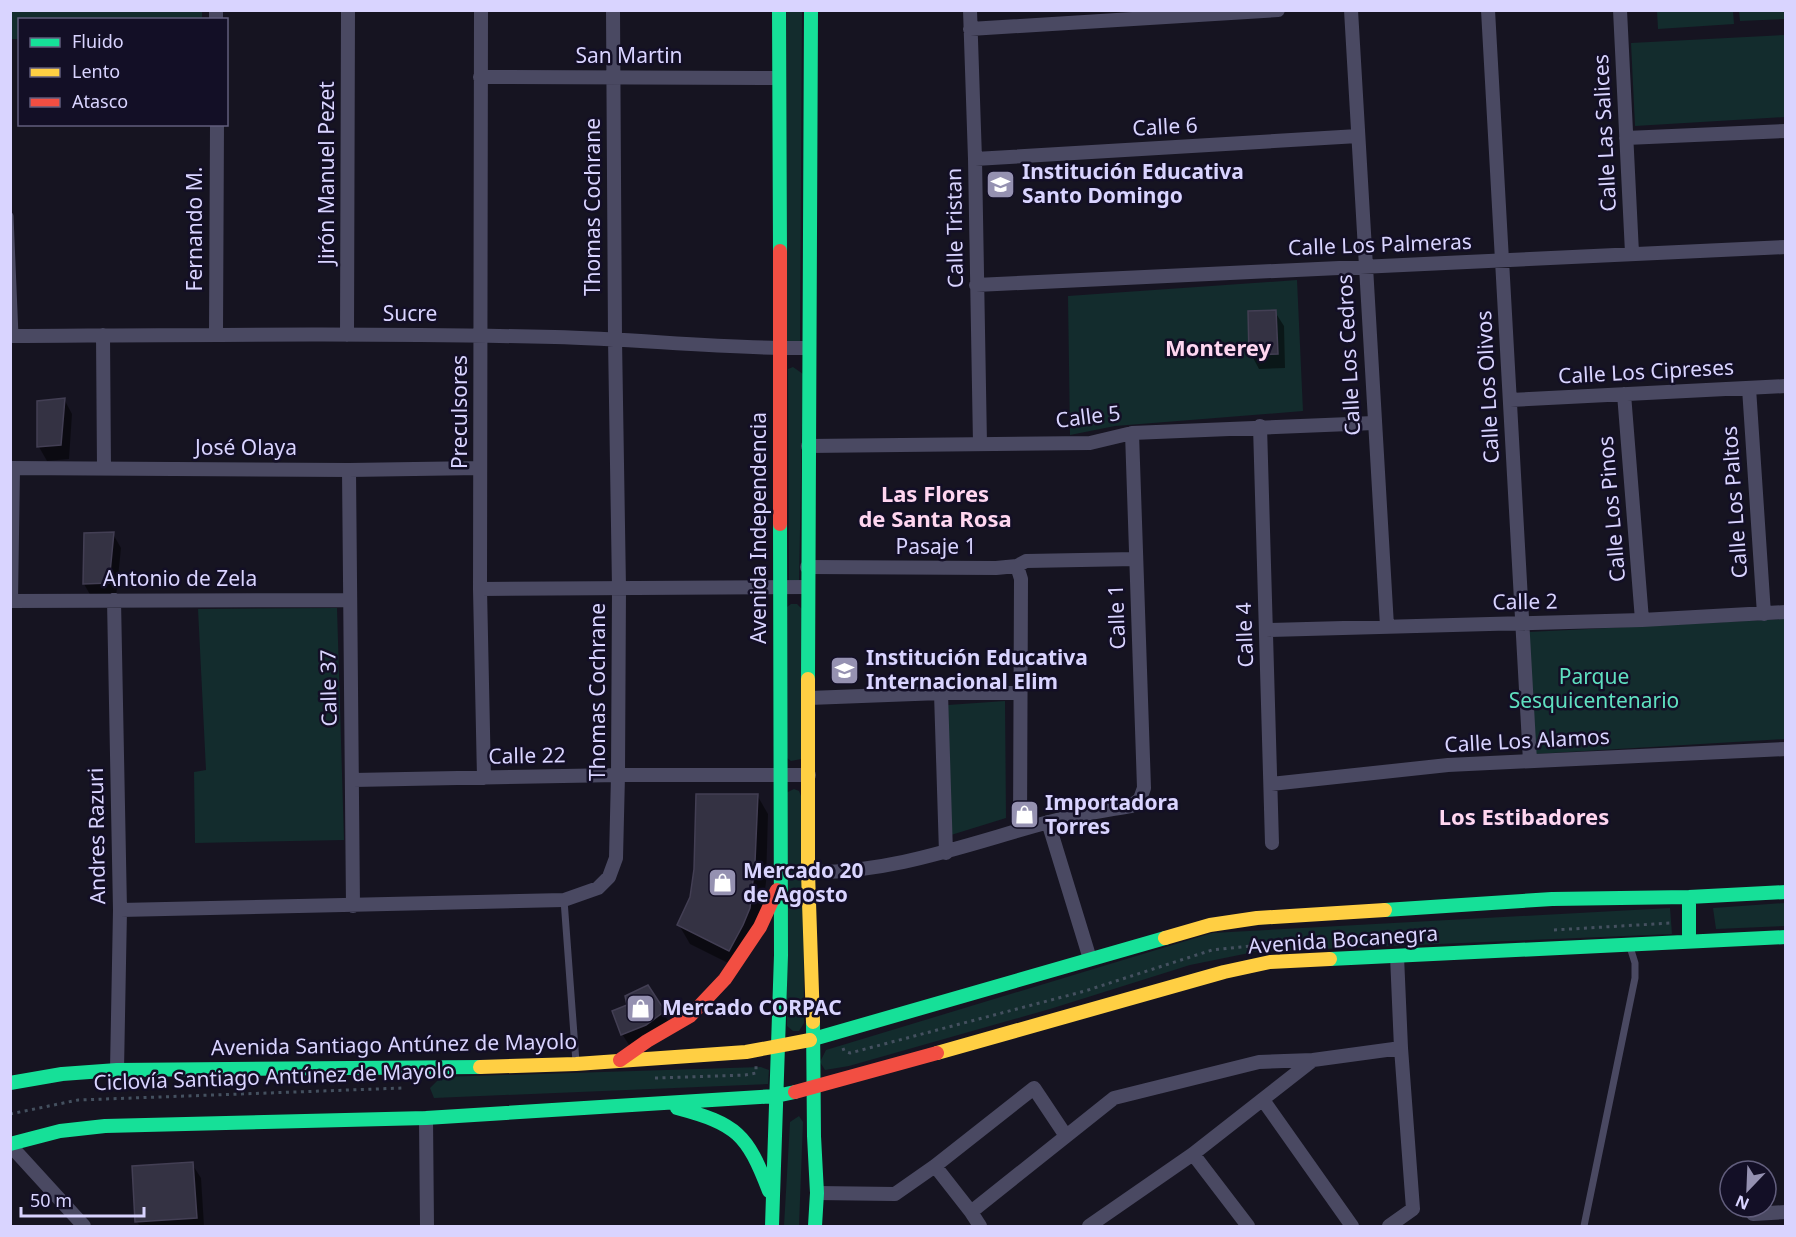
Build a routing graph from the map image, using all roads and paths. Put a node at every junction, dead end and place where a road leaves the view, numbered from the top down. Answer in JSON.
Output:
{"nodes":[{"id":1,"x":348,"y":10,"type":"edge"},
{"id":2,"x":481,"y":10,"type":"edge"},
{"id":3,"x":614,"y":10,"type":"edge"},
{"id":4,"x":779,"y":10,"type":"edge"},
{"id":5,"x":811,"y":10,"type":"edge"},
{"id":6,"x":970,"y":10,"type":"edge"},
{"id":7,"x":1278,"y":10,"type":"edge"},
{"id":8,"x":1351,"y":10,"type":"edge"},
{"id":9,"x":1488,"y":10,"type":"edge"},
{"id":10,"x":1620,"y":10,"type":"edge"},
{"id":11,"x":1109,"y":15,"type":"edge"},
{"id":12,"x":970,"y":29,"type":"junction"},
{"id":13,"x":613,"y":76,"type":"junction"},
{"id":14,"x":480,"y":77,"type":"junction"},
{"id":15,"x":778,"y":78,"type":"junction"},
{"id":16,"x":216,"y":126,"type":"edge"},
{"id":17,"x":1785,"y":130,"type":"edge"},
{"id":18,"x":1358,"y":136,"type":"junction"},
{"id":19,"x":1626,"y":138,"type":"junction"},
{"id":20,"x":975,"y":159,"type":"junction"},
{"id":21,"x":10,"y":216,"type":"edge"},
{"id":22,"x":1785,"y":247,"type":"edge"},
{"id":23,"x":1632,"y":253,"type":"junction"},
{"id":24,"x":1502,"y":260,"type":"junction"},
{"id":25,"x":1365,"y":266,"type":"junction"},
{"id":26,"x":976,"y":285,"type":"junction"},
{"id":27,"x":216,"y":334,"type":"junction"},
{"id":28,"x":103,"y":335,"type":"junction"},
{"id":29,"x":347,"y":335,"type":"junction"},
{"id":30,"x":13,"y":336,"type":"edge"},
{"id":31,"x":481,"y":336,"type":"junction"},
{"id":32,"x":615,"y":339,"type":"junction"},
{"id":33,"x":809,"y":348,"type":"junction"},
{"id":34,"x":780,"y":349,"type":"junction"},
{"id":35,"x":1785,"y":386,"type":"edge"},
{"id":36,"x":1749,"y":388,"type":"junction"},
{"id":37,"x":1624,"y":394,"type":"junction"},
{"id":38,"x":1510,"y":400,"type":"junction"},
{"id":39,"x":1374,"y":423,"type":"junction"},
{"id":40,"x":1260,"y":426,"type":"junction"},
{"id":41,"x":1132,"y":433,"type":"junction"},
{"id":42,"x":980,"y":444,"type":"junction"},
{"id":43,"x":807,"y":446,"type":"junction"},
{"id":44,"x":12,"y":468,"type":"edge"},
{"id":45,"x":480,"y":468,"type":"junction"},
{"id":46,"x":104,"y":469,"type":"junction"},
{"id":47,"x":349,"y":470,"type":"junction"},
{"id":48,"x":1136,"y":559,"type":"junction"},
{"id":49,"x":1017,"y":566,"type":"junction"},
{"id":50,"x":807,"y":567,"type":"junction"},
{"id":51,"x":780,"y":587,"type":"junction"},
{"id":52,"x":808,"y":587,"type":"junction"},
{"id":53,"x":620,"y":588,"type":"junction"},
{"id":54,"x":480,"y":589,"type":"junction"},
{"id":55,"x":114,"y":600,"type":"junction"},
{"id":56,"x":349,"y":600,"type":"junction"},
{"id":57,"x":11,"y":601,"type":"edge"},
{"id":58,"x":1785,"y":612,"type":"edge"},
{"id":59,"x":1764,"y":614,"type":"junction"},
{"id":60,"x":1642,"y":620,"type":"junction"},
{"id":61,"x":1521,"y":624,"type":"junction"},
{"id":62,"x":1387,"y":626,"type":"junction"},
{"id":63,"x":1266,"y":630,"type":"junction"},
{"id":64,"x":941,"y":693,"type":"junction"},
{"id":65,"x":1019,"y":693,"type":"junction"},
{"id":66,"x":809,"y":698,"type":"junction"},
{"id":67,"x":1785,"y":749,"type":"edge"},
{"id":68,"x":1530,"y":761,"type":"junction"},
{"id":69,"x":618,"y":775,"type":"junction"},
{"id":70,"x":782,"y":775,"type":"junction"},
{"id":71,"x":809,"y":775,"type":"junction"},
{"id":72,"x":484,"y":778,"type":"junction"},
{"id":73,"x":353,"y":780,"type":"junction"},
{"id":74,"x":1271,"y":784,"type":"junction"},
{"id":75,"x":1048,"y":822,"type":"junction"},
{"id":76,"x":1020,"y":830,"type":"junction"},
{"id":77,"x":1272,"y":843,"type":"dead end"},
{"id":78,"x":946,"y":853,"type":"junction"},
{"id":79,"x":808,"y":872,"type":"junction"},
{"id":80,"x":781,"y":878,"type":"junction"},
{"id":81,"x":1785,"y":892,"type":"edge"},
{"id":82,"x":1689,"y":897,"type":"junction"},
{"id":83,"x":564,"y":900,"type":"junction"},
{"id":84,"x":353,"y":906,"type":"junction"},
{"id":85,"x":120,"y":910,"type":"junction"},
{"id":86,"x":1785,"y":937,"type":"edge"},
{"id":87,"x":1689,"y":941,"type":"junction"},
{"id":88,"x":1630,"y":946,"type":"junction"},
{"id":89,"x":1397,"y":956,"type":"junction"},
{"id":90,"x":1090,"y":959,"type":"junction"},
{"id":91,"x":814,"y":1039,"type":"junction"},
{"id":92,"x":778,"y":1044,"type":"junction"},
{"id":93,"x":1401,"y":1048,"type":"junction"},
{"id":94,"x":1313,"y":1060,"type":"junction"},
{"id":95,"x":619,"y":1061,"type":"junction"},
{"id":96,"x":576,"y":1064,"type":"junction"},
{"id":97,"x":117,"y":1070,"type":"junction"},
{"id":98,"x":756,"y":1072,"type":"dead end"},
{"id":99,"x":650,"y":1078,"type":"dead end"},
{"id":100,"x":10,"y":1083,"type":"edge"},
{"id":101,"x":411,"y":1087,"type":"dead end"},
{"id":102,"x":815,"y":1088,"type":"junction"},
{"id":103,"x":776,"y":1096,"type":"junction"},
{"id":104,"x":1263,"y":1100,"type":"junction"},
{"id":105,"x":657,"y":1104,"type":"junction"},
{"id":106,"x":10,"y":1114,"type":"edge"},
{"id":107,"x":426,"y":1118,"type":"junction"},
{"id":108,"x":1066,"y":1136,"type":"junction"},
{"id":109,"x":10,"y":1144,"type":"edge"},
{"id":110,"x":1193,"y":1154,"type":"junction"},
{"id":111,"x":935,"y":1166,"type":"junction"},
{"id":112,"x":817,"y":1193,"type":"junction"},
{"id":113,"x":773,"y":1203,"type":"junction"},
{"id":114,"x":971,"y":1212,"type":"junction"},
{"id":115,"x":84,"y":1227,"type":"edge"},
{"id":116,"x":428,"y":1227,"type":"edge"},
{"id":117,"x":772,"y":1227,"type":"edge"},
{"id":118,"x":815,"y":1227,"type":"edge"},
{"id":119,"x":980,"y":1227,"type":"edge"},
{"id":120,"x":1089,"y":1227,"type":"edge"},
{"id":121,"x":1248,"y":1227,"type":"edge"},
{"id":122,"x":1352,"y":1227,"type":"edge"},
{"id":123,"x":1389,"y":1227,"type":"edge"},
{"id":124,"x":1584,"y":1227,"type":"edge"}],
"edges":[{"from":1,"to":29,"type":"street","name":"Jirón Manuel Pezet"},
{"from":2,"to":14,"type":"street","name":"Preculsores"},
{"from":3,"to":13,"type":"street","name":"Thomas Cochrane"},
{"from":4,"to":15,"type":"main road","name":"Avenida Independencia"},
{"from":5,"to":33,"type":"main road"},
{"from":6,"to":12,"type":"street","name":"Calle Tristan"},
{"from":7,"to":11,"type":"street"},
{"from":8,"to":18,"type":"street","name":"Calle Los Cedros"},
{"from":9,"to":24,"type":"street","name":"Calle Los Olivos"},
{"from":10,"to":19,"type":"street","name":"Calle Las Salices"},
{"from":11,"to":12,"type":"street"},
{"from":12,"to":20,"type":"street","name":"Calle Tristan"},
{"from":13,"to":14,"type":"street","name":"San Martin"},
{"from":13,"to":15,"type":"street","name":"San Martin"},
{"from":13,"to":32,"type":"street","name":"Thomas Cochrane"},
{"from":14,"to":31,"type":"street","name":"Preculsores"},
{"from":15,"to":34,"type":"main road","name":"Avenida Independencia"},
{"from":16,"to":27,"type":"street","name":"Fernando M."},
{"from":17,"to":19,"type":"street"},
{"from":18,"to":20,"type":"street","name":"Calle 6"},
{"from":18,"to":25,"type":"street","name":"Calle Los Cedros"},
{"from":19,"to":23,"type":"street","name":"Calle Las Salices"},
{"from":20,"to":26,"type":"street","name":"Calle Tristan"},
{"from":21,"to":30,"type":"lane"},
{"from":22,"to":23,"type":"street","name":"Calle Los Palmeras"},
{"from":23,"to":24,"type":"street","name":"Calle Los Palmeras"},
{"from":24,"to":25,"type":"street","name":"Calle Los Palmeras"},
{"from":24,"to":38,"type":"street","name":"Calle Los Olivos"},
{"from":25,"to":26,"type":"street","name":"Calle Los Palmeras"},
{"from":25,"to":39,"type":"street","name":"Calle Los Cedros"},
{"from":26,"to":42,"type":"street","name":"Calle Tristan"},
{"from":27,"to":28,"type":"street","name":"Sucre"},
{"from":27,"to":29,"type":"street","name":"Sucre"},
{"from":28,"to":30,"type":"street","name":"Sucre"},
{"from":28,"to":46,"type":"street"},
{"from":29,"to":31,"type":"street","name":"Sucre"},
{"from":31,"to":32,"type":"street","name":"Sucre"},
{"from":31,"to":45,"type":"street","name":"Preculsores"},
{"from":32,"to":34,"type":"street","name":"Sucre"},
{"from":32,"to":53,"type":"street","name":"Thomas Cochrane"},
{"from":33,"to":34,"type":"street","name":"Sucre"},
{"from":33,"to":43,"type":"main road"},
{"from":34,"to":51,"type":"main road","name":"Avenida Independencia"},
{"from":35,"to":36,"type":"street","name":"Calle Los Cipreses"},
{"from":36,"to":37,"type":"street","name":"Calle Los Cipreses"},
{"from":36,"to":59,"type":"street","name":"Calle Los Paltos"},
{"from":37,"to":38,"type":"street","name":"Calle Los Cipreses"},
{"from":37,"to":60,"type":"street","name":"Calle Los Pinos"},
{"from":38,"to":61,"type":"street","name":"Calle Los Olivos"},
{"from":39,"to":40,"type":"street","name":"Calle 5"},
{"from":39,"to":62,"type":"street","name":"Calle Los Cedros"},
{"from":40,"to":41,"type":"street","name":"Calle 5"},
{"from":40,"to":63,"type":"street","name":"Calle 4"},
{"from":41,"to":42,"type":"street","name":"Calle 5"},
{"from":41,"to":48,"type":"street","name":"Calle 1"},
{"from":42,"to":43,"type":"street","name":"Calle 5"},
{"from":43,"to":50,"type":"main road"},
{"from":44,"to":46,"type":"street","name":"José Olaya"},
{"from":44,"to":57,"type":"street"},
{"from":45,"to":47,"type":"street","name":"José Olaya"},
{"from":45,"to":54,"type":"street","name":"Preculsores"},
{"from":46,"to":47,"type":"street","name":"José Olaya"},
{"from":47,"to":56,"type":"street","name":"Calle 37"},
{"from":48,"to":49,"type":"street","name":"Pasaje 1"},
{"from":48,"to":75,"type":"street","name":"Calle 1"},
{"from":49,"to":50,"type":"street","name":"Pasaje 1"},
{"from":49,"to":65,"type":"street"},
{"from":50,"to":52,"type":"main road"},
{"from":51,"to":52,"type":"street"},
{"from":51,"to":53,"type":"street"},
{"from":51,"to":70,"type":"main road","name":"Avenida Independencia"},
{"from":52,"to":66,"type":"main road"},
{"from":53,"to":54,"type":"street"},
{"from":53,"to":69,"type":"street","name":"Thomas Cochrane"},
{"from":54,"to":72,"type":"street","name":"Preculsores"},
{"from":55,"to":56,"type":"street","name":"Antonio de Zela"},
{"from":55,"to":57,"type":"street","name":"Antonio de Zela"},
{"from":55,"to":85,"type":"street","name":"Andres Razuri"},
{"from":56,"to":73,"type":"street","name":"Calle 37"},
{"from":58,"to":59,"type":"street","name":"Calle 2"},
{"from":59,"to":60,"type":"street","name":"Calle 2"},
{"from":60,"to":61,"type":"street","name":"Calle 2"},
{"from":61,"to":62,"type":"street","name":"Calle 2"},
{"from":61,"to":68,"type":"street","name":"Calle Los Olivos"},
{"from":62,"to":63,"type":"street","name":"Calle 2"},
{"from":63,"to":74,"type":"street","name":"Calle 4"},
{"from":64,"to":65,"type":"street"},
{"from":64,"to":66,"type":"street"},
{"from":64,"to":78,"type":"street"},
{"from":65,"to":76,"type":"street"},
{"from":66,"to":71,"type":"main road"},
{"from":67,"to":68,"type":"street","name":"Calle Los Alamos"},
{"from":68,"to":74,"type":"street","name":"Calle Los Alamos"},
{"from":69,"to":70,"type":"street","name":"Calle 22"},
{"from":69,"to":72,"type":"street","name":"Calle 22"},
{"from":69,"to":83,"type":"street","name":"Thomas Cochrane"},
{"from":70,"to":71,"type":"street","name":"Calle 22"},
{"from":70,"to":80,"type":"main road","name":"Avenida Independencia"},
{"from":71,"to":79,"type":"main road"},
{"from":72,"to":73,"type":"street","name":"Calle 22"},
{"from":73,"to":84,"type":"street","name":"Calle 37"},
{"from":74,"to":77,"type":"street","name":"Calle 4"},
{"from":75,"to":76,"type":"street"},
{"from":75,"to":90,"type":"street"},
{"from":76,"to":78,"type":"street"},
{"from":78,"to":79,"type":"street"},
{"from":79,"to":91,"type":"main road"},
{"from":80,"to":92,"type":"main road","name":"Avenida Independencia"},
{"from":80,"to":95,"type":"main road"},
{"from":81,"to":82,"type":"main road","name":"Avenida Bocanegra"},
{"from":82,"to":87,"type":"main road"},
{"from":82,"to":90,"type":"main road","name":"Avenida Bocanegra"},
{"from":83,"to":84,"type":"street","name":"Thomas Cochrane"},
{"from":83,"to":96,"type":"lane"},
{"from":84,"to":85,"type":"street","name":"Thomas Cochrane"},
{"from":85,"to":97,"type":"street","name":"Andres Razuri"},
{"from":86,"to":87,"type":"main road","name":"Avenida Bocanegra"},
{"from":87,"to":88,"type":"main road","name":"Avenida Bocanegra"},
{"from":88,"to":89,"type":"main road","name":"Avenida Bocanegra"},
{"from":88,"to":124,"type":"lane"},
{"from":89,"to":93,"type":"street"},
{"from":89,"to":102,"type":"main road","name":"Avenida Bocanegra"},
{"from":90,"to":91,"type":"main road","name":"Avenida Bocanegra"},
{"from":91,"to":92,"type":"main road","name":"Avenida Bocanegra"},
{"from":91,"to":102,"type":"main road"},
{"from":92,"to":95,"type":"main road","name":"Avenida Santiago Antúnez de Mayolo"},
{"from":92,"to":103,"type":"main road","name":"Avenida Independencia"},
{"from":93,"to":94,"type":"street"},
{"from":93,"to":123,"type":"street"},
{"from":94,"to":104,"type":"street"},
{"from":94,"to":108,"type":"street"},
{"from":95,"to":96,"type":"main road","name":"Avenida Santiago Antúnez de Mayolo"},
{"from":96,"to":97,"type":"main road","name":"Avenida Santiago Antúnez de Mayolo"},
{"from":97,"to":100,"type":"main road","name":"Avenida Santiago Antúnez de Mayolo"},
{"from":98,"to":99,"type":"path"},
{"from":101,"to":106,"type":"path","name":"Ciclovía Santiago Antúnez de Mayolo"},
{"from":102,"to":103,"type":"main road","name":"Avenida Bocanegra"},
{"from":102,"to":112,"type":"main road"},
{"from":103,"to":105,"type":"main road"},
{"from":103,"to":113,"type":"main road","name":"Avenida Independencia"},
{"from":104,"to":110,"type":"street"},
{"from":104,"to":122,"type":"street"},
{"from":105,"to":107,"type":"main road"},
{"from":105,"to":113,"type":"main road"},
{"from":107,"to":109,"type":"main road"},
{"from":107,"to":116,"type":"street"},
{"from":108,"to":111,"type":"street"},
{"from":108,"to":114,"type":"street"},
{"from":109,"to":115,"type":"street"},
{"from":110,"to":120,"type":"street"},
{"from":110,"to":121,"type":"street"},
{"from":111,"to":112,"type":"street"},
{"from":111,"to":114,"type":"street"},
{"from":112,"to":118,"type":"main road"},
{"from":113,"to":117,"type":"main road","name":"Avenida Independencia"},
{"from":114,"to":119,"type":"street"}]}
